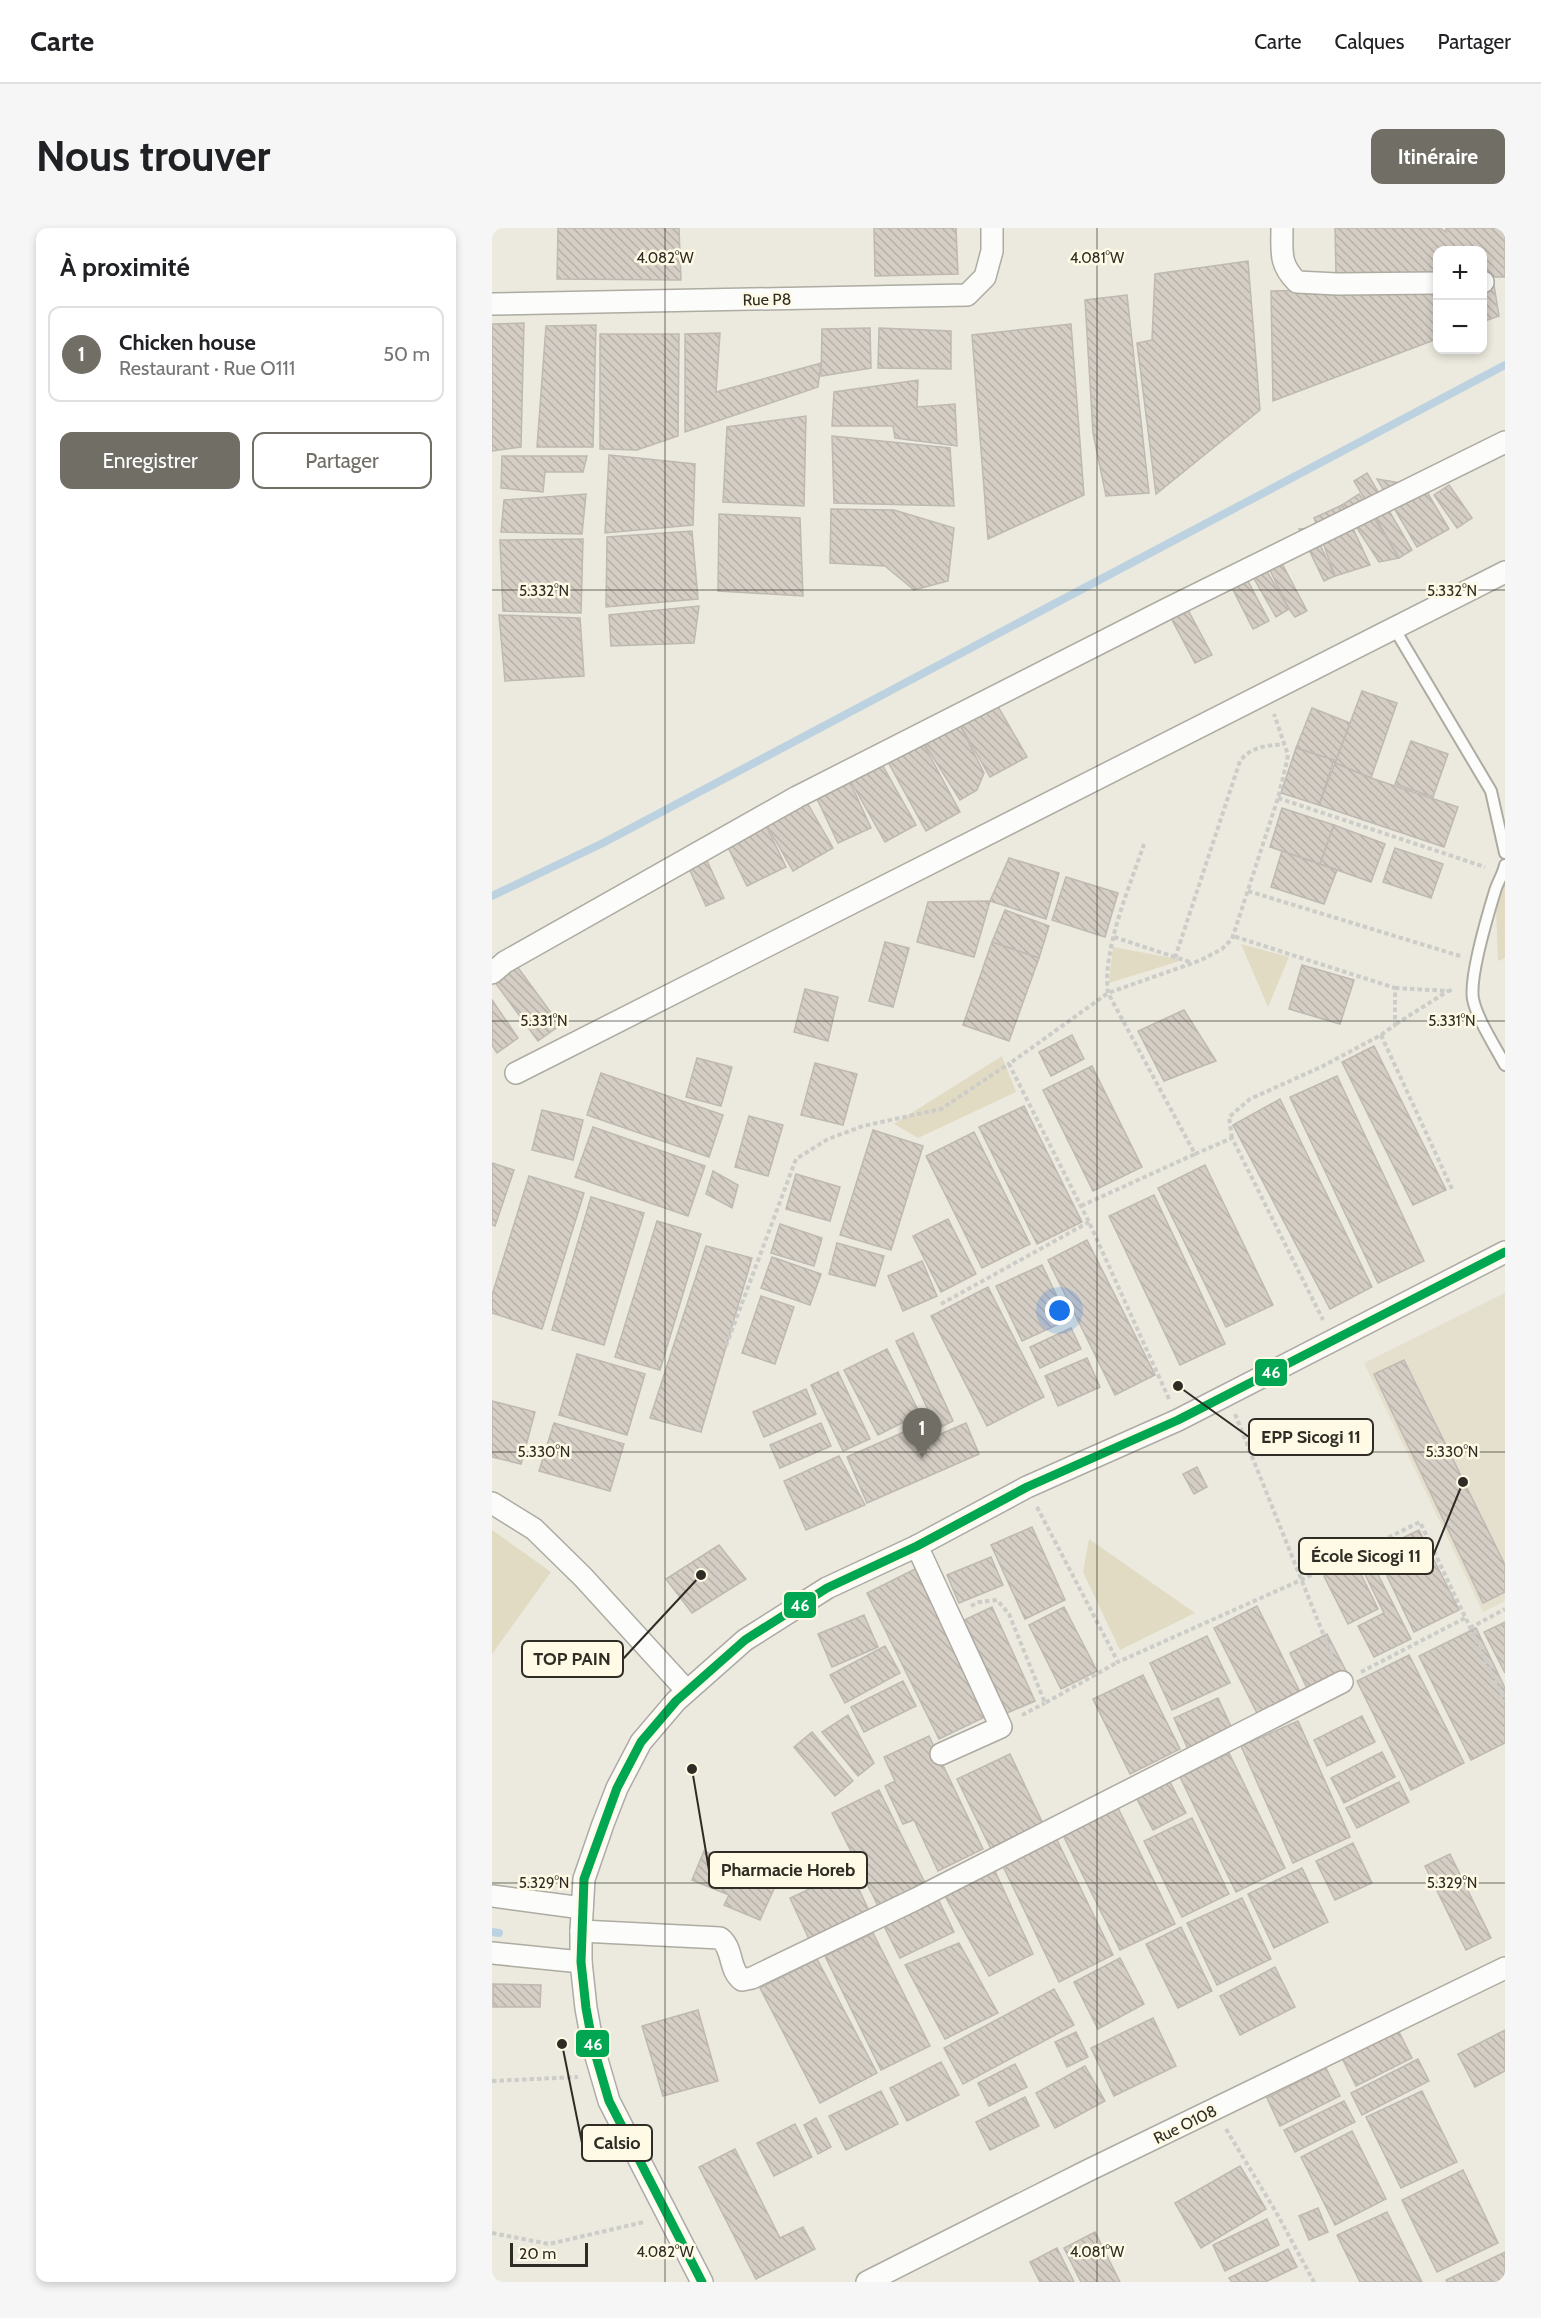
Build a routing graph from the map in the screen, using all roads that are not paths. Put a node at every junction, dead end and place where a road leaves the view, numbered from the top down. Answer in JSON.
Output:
{"nodes":[{"id":1,"x":992,"y":228,"type":"edge"},
{"id":2,"x":1282,"y":228,"type":"edge"},
{"id":3,"x":1433,"y":283,"type":"edge"},
{"id":4,"x":492,"y":304,"type":"edge"},
{"id":5,"x":1505,"y":442,"type":"edge"},
{"id":6,"x":1505,"y":572,"type":"edge"},
{"id":7,"x":1394,"y":628,"type":"junction"},
{"id":8,"x":1505,"y":853,"type":"edge"},
{"id":9,"x":1504,"y":869,"type":"edge"},
{"id":10,"x":492,"y":973,"type":"edge"},
{"id":11,"x":1505,"y":1065,"type":"edge"},
{"id":12,"x":516,"y":1073,"type":"dead end"},
{"id":13,"x":1505,"y":1252,"type":"edge"},
{"id":14,"x":492,"y":1503,"type":"edge"},
{"id":15,"x":917,"y":1546,"type":"junction"},
{"id":16,"x":1342,"y":1682,"type":"road end"},
{"id":17,"x":687,"y":1691,"type":"junction"},
{"id":18,"x":942,"y":1754,"type":"dead end"},
{"id":19,"x":492,"y":1896,"type":"edge"},
{"id":20,"x":582,"y":1908,"type":"junction"},
{"id":21,"x":580,"y":1931,"type":"junction"},
{"id":22,"x":492,"y":1953,"type":"edge"},
{"id":23,"x":581,"y":1962,"type":"junction"},
{"id":24,"x":1505,"y":1968,"type":"edge"},
{"id":25,"x":702,"y":2282,"type":"edge"},
{"id":26,"x":867,"y":2282,"type":"edge"}],
"edges":[{"from":1,"to":4,"type":"street","name":"Rue P8"},
{"from":2,"to":3,"type":"street"},
{"from":5,"to":10,"type":"street"},
{"from":6,"to":7,"type":"street"},
{"from":7,"to":8,"type":"lane"},
{"from":7,"to":12,"type":"street"},
{"from":9,"to":11,"type":"lane"},
{"from":13,"to":15,"type":"street"},
{"from":14,"to":17,"type":"street"},
{"from":15,"to":17,"type":"street"},
{"from":15,"to":18,"type":"street"},
{"from":16,"to":21,"type":"street"},
{"from":17,"to":20,"type":"street"},
{"from":19,"to":20,"type":"street"},
{"from":20,"to":21,"type":"street"},
{"from":21,"to":23,"type":"street"},
{"from":22,"to":23,"type":"street"},
{"from":23,"to":25,"type":"street"},
{"from":24,"to":26,"type":"street","name":"Rue O108"}]}
